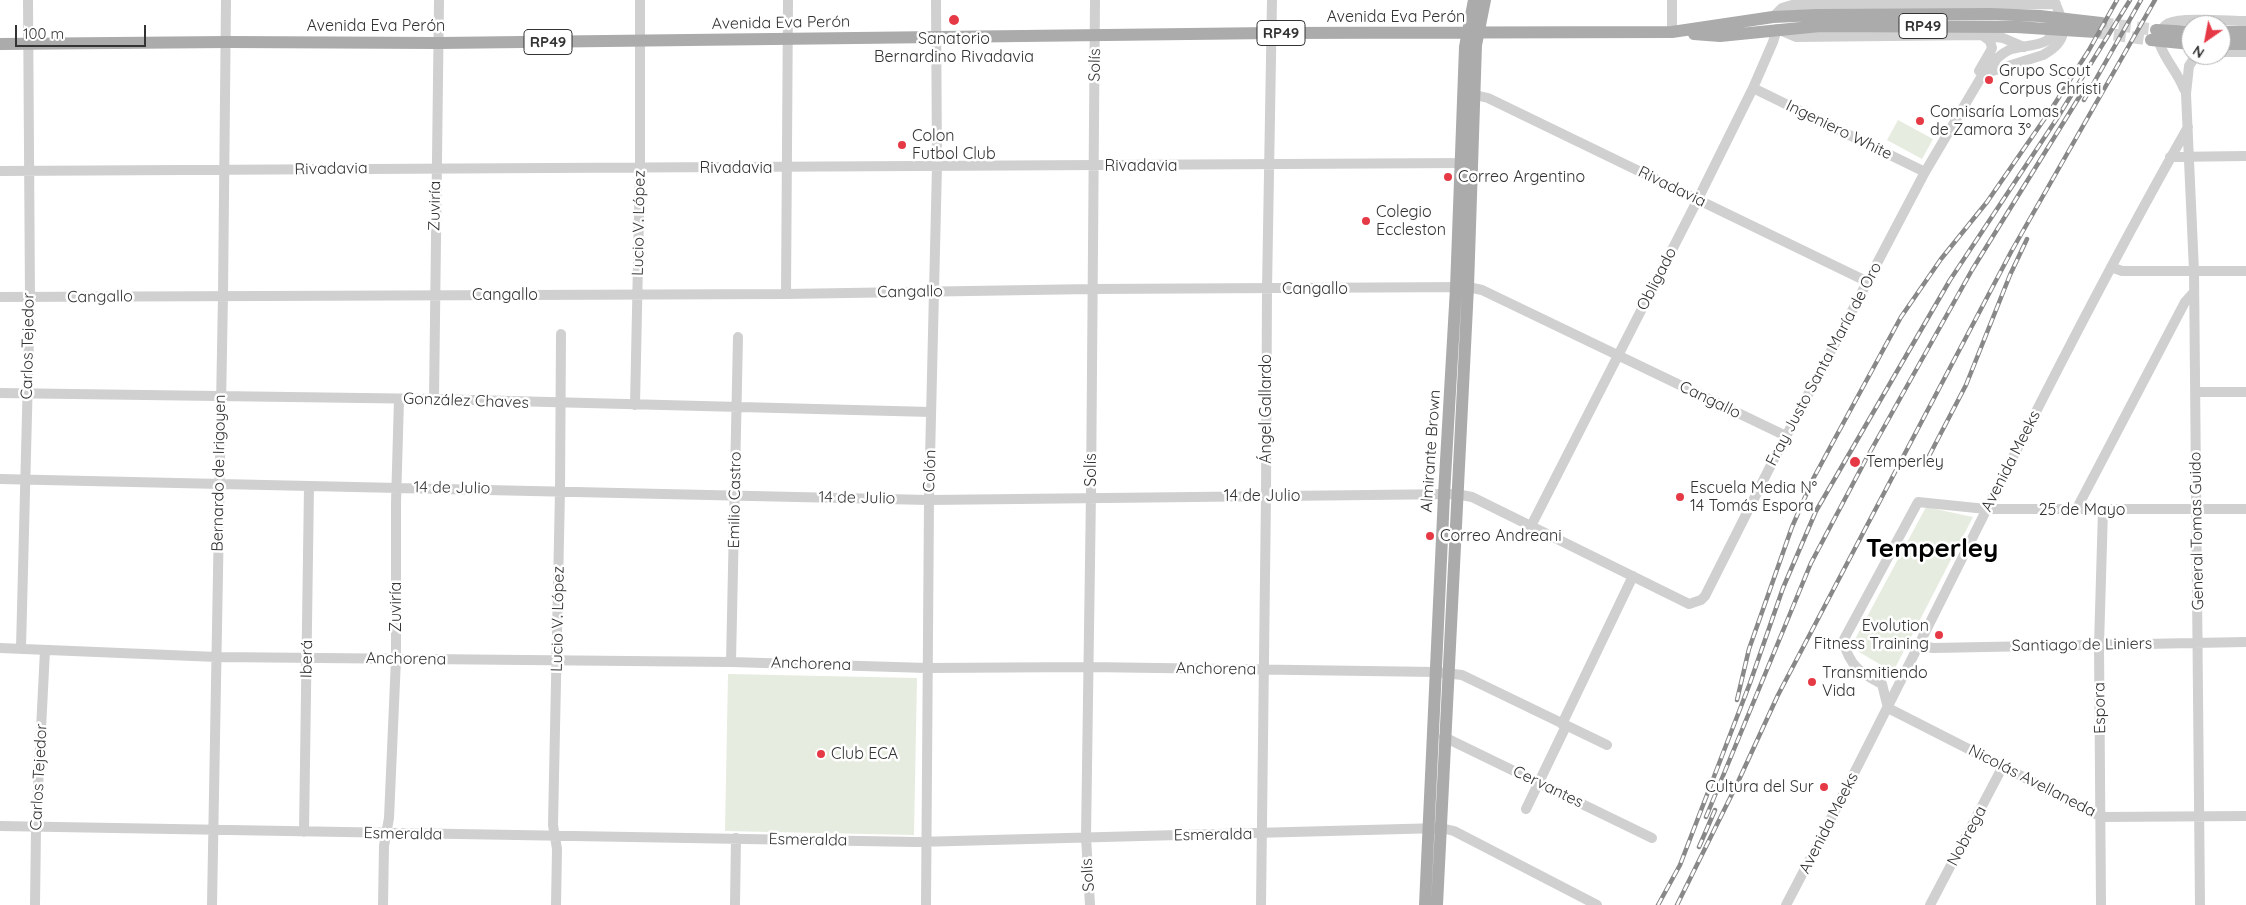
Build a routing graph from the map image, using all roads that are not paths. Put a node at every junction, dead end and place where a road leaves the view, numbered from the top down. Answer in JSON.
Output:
{"nodes":[{"id":1,"x":28,"y":0,"type":"edge"},
{"id":2,"x":226,"y":0,"type":"edge"},
{"id":3,"x":439,"y":0,"type":"edge"},
{"id":4,"x":640,"y":0,"type":"edge"},
{"id":5,"x":788,"y":0,"type":"edge"},
{"id":6,"x":936,"y":0,"type":"edge"},
{"id":7,"x":1095,"y":0,"type":"edge"},
{"id":8,"x":1272,"y":0,"type":"edge"},
{"id":9,"x":1474,"y":0,"type":"edge"},
{"id":10,"x":1485,"y":0,"type":"edge"},
{"id":11,"x":1672,"y":0,"type":"edge"},
{"id":12,"x":1865,"y":2,"type":"edge"},
{"id":13,"x":2051,"y":5,"type":"edge"},
{"id":14,"x":2246,"y":21,"type":"edge"},
{"id":15,"x":1775,"y":23,"type":"junction"},
{"id":16,"x":2098,"y":28,"type":"tunnel mouth"},
{"id":17,"x":1677,"y":32,"type":"junction"},
{"id":18,"x":2231,"y":32,"type":"edge"},
{"id":19,"x":2246,"y":32,"type":"edge"},
{"id":20,"x":1472,"y":33,"type":"junction"},
{"id":21,"x":2181,"y":33,"type":"edge"},
{"id":22,"x":1272,"y":34,"type":"junction"},
{"id":23,"x":1096,"y":35,"type":"junction"},
{"id":24,"x":1982,"y":35,"type":"junction"},
{"id":25,"x":937,"y":38,"type":"junction"},
{"id":26,"x":2056,"y":38,"type":"junction"},
{"id":27,"x":788,"y":40,"type":"junction"},
{"id":28,"x":640,"y":41,"type":"junction"},
{"id":29,"x":227,"y":42,"type":"junction"},
{"id":30,"x":2181,"y":42,"type":"edge"},
{"id":31,"x":29,"y":43,"type":"junction"},
{"id":32,"x":439,"y":43,"type":"junction"},
{"id":33,"x":0,"y":44,"type":"edge"},
{"id":34,"x":2231,"y":44,"type":"edge"},
{"id":35,"x":2246,"y":44,"type":"edge"},
{"id":36,"x":2024,"y":47,"type":"junction"},
{"id":37,"x":2231,"y":52,"type":"edge"},
{"id":38,"x":2246,"y":52,"type":"edge"},
{"id":39,"x":2167,"y":58,"type":"junction"},
{"id":40,"x":2181,"y":60,"type":"edge"},
{"id":41,"x":2190,"y":65,"type":"edge"},
{"id":42,"x":1980,"y":74,"type":"junction"},
{"id":43,"x":1753,"y":88,"type":"junction"},
{"id":44,"x":1475,"y":94,"type":"junction"},
{"id":45,"x":2186,"y":94,"type":"junction"},
{"id":46,"x":2188,"y":127,"type":"junction"},
{"id":47,"x":2246,"y":156,"type":"edge"},
{"id":48,"x":2170,"y":157,"type":"junction"},
{"id":49,"x":2189,"y":157,"type":"junction"},
{"id":50,"x":1466,"y":163,"type":"junction"},
{"id":51,"x":1270,"y":165,"type":"junction"},
{"id":52,"x":937,"y":166,"type":"junction"},
{"id":53,"x":1094,"y":166,"type":"junction"},
{"id":54,"x":436,"y":168,"type":"junction"},
{"id":55,"x":640,"y":168,"type":"junction"},
{"id":56,"x":788,"y":168,"type":"junction"},
{"id":57,"x":225,"y":170,"type":"junction"},
{"id":58,"x":0,"y":171,"type":"edge"},
{"id":59,"x":28,"y":172,"type":"junction"},
{"id":60,"x":1925,"y":172,"type":"junction"},
{"id":61,"x":1698,"y":199,"type":"junction"},
{"id":62,"x":2111,"y":267,"type":"junction"},
{"id":63,"x":2194,"y":271,"type":"junction"},
{"id":64,"x":2246,"y":271,"type":"edge"},
{"id":65,"x":1868,"y":282,"type":"junction"},
{"id":66,"x":1462,"y":287,"type":"junction"},
{"id":67,"x":1266,"y":289,"type":"junction"},
{"id":68,"x":1092,"y":290,"type":"junction"},
{"id":69,"x":934,"y":292,"type":"junction"},
{"id":70,"x":2194,"y":292,"type":"junction"},
{"id":71,"x":637,"y":294,"type":"junction"},
{"id":72,"x":786,"y":294,"type":"junction"},
{"id":73,"x":223,"y":295,"type":"junction"},
{"id":74,"x":434,"y":295,"type":"junction"},
{"id":75,"x":0,"y":297,"type":"edge"},
{"id":76,"x":30,"y":298,"type":"junction"},
{"id":77,"x":561,"y":334,"type":"dead end"},
{"id":78,"x":738,"y":337,"type":"dead end"},
{"id":79,"x":1618,"y":355,"type":"junction"},
{"id":80,"x":2196,"y":392,"type":"junction"},
{"id":81,"x":2246,"y":392,"type":"edge"},
{"id":82,"x":0,"y":393,"type":"edge"},
{"id":83,"x":26,"y":394,"type":"junction"},
{"id":84,"x":221,"y":397,"type":"junction"},
{"id":85,"x":400,"y":399,"type":"junction"},
{"id":86,"x":434,"y":400,"type":"junction"},
{"id":87,"x":561,"y":403,"type":"junction"},
{"id":88,"x":635,"y":405,"type":"junction"},
{"id":89,"x":736,"y":407,"type":"junction"},
{"id":90,"x":931,"y":412,"type":"junction"},
{"id":91,"x":1786,"y":436,"type":"junction"},
{"id":92,"x":0,"y":479,"type":"edge"},
{"id":93,"x":26,"y":480,"type":"junction"},
{"id":94,"x":219,"y":484,"type":"junction"},
{"id":95,"x":309,"y":486,"type":"junction"},
{"id":96,"x":397,"y":487,"type":"junction"},
{"id":97,"x":560,"y":491,"type":"junction"},
{"id":98,"x":1450,"y":494,"type":"junction"},
{"id":99,"x":1266,"y":495,"type":"junction"},
{"id":100,"x":736,"y":496,"type":"junction"},
{"id":101,"x":1091,"y":498,"type":"junction"},
{"id":102,"x":929,"y":500,"type":"junction"},
{"id":103,"x":1986,"y":509,"type":"junction"},
{"id":104,"x":2196,"y":509,"type":"junction"},
{"id":105,"x":2246,"y":509,"type":"edge"},
{"id":106,"x":2076,"y":510,"type":"junction"},
{"id":107,"x":2102,"y":510,"type":"junction"},
{"id":108,"x":1531,"y":526,"type":"junction"},
{"id":109,"x":1633,"y":576,"type":"junction"},
{"id":110,"x":1689,"y":604,"type":"joint"},
{"id":111,"x":2198,"y":642,"type":"junction"},
{"id":112,"x":2246,"y":642,"type":"edge"},
{"id":113,"x":1919,"y":645,"type":"junction"},
{"id":114,"x":2099,"y":645,"type":"junction"},
{"id":115,"x":0,"y":648,"type":"edge"},
{"id":116,"x":21,"y":648,"type":"junction"},
{"id":117,"x":45,"y":650,"type":"junction"},
{"id":118,"x":217,"y":657,"type":"junction"},
{"id":119,"x":308,"y":658,"type":"junction"},
{"id":120,"x":396,"y":659,"type":"junction"},
{"id":121,"x":557,"y":660,"type":"junction"},
{"id":122,"x":731,"y":662,"type":"junction"},
{"id":123,"x":1088,"y":667,"type":"junction"},
{"id":124,"x":927,"y":668,"type":"junction"},
{"id":125,"x":1264,"y":670,"type":"junction"},
{"id":126,"x":1442,"y":673,"type":"junction"},
{"id":127,"x":1888,"y":708,"type":"junction"},
{"id":128,"x":1564,"y":725,"type":"junction"},
{"id":129,"x":1444,"y":737,"type":"junction"},
{"id":130,"x":1607,"y":745,"type":"dead end"},
{"id":131,"x":2003,"y":766,"type":"junction"},
{"id":132,"x":1539,"y":782,"type":"junction"},
{"id":133,"x":1526,"y":809,"type":"dead end"},
{"id":134,"x":2246,"y":816,"type":"edge"},
{"id":135,"x":2102,"y":817,"type":"junction"},
{"id":136,"x":2201,"y":817,"type":"junction"},
{"id":137,"x":0,"y":826,"type":"edge"},
{"id":138,"x":36,"y":828,"type":"junction"},
{"id":139,"x":1436,"y":829,"type":"junction"},
{"id":140,"x":213,"y":831,"type":"junction"},
{"id":141,"x":304,"y":832,"type":"junction"},
{"id":142,"x":387,"y":834,"type":"junction"},
{"id":143,"x":1262,"y":834,"type":"junction"},
{"id":144,"x":555,"y":836,"type":"junction"},
{"id":145,"x":1086,"y":837,"type":"junction"},
{"id":146,"x":736,"y":838,"type":"junction"},
{"id":147,"x":1652,"y":838,"type":"dead end"},
{"id":148,"x":926,"y":842,"type":"junction"},
{"id":149,"x":35,"y":905,"type":"edge"},
{"id":150,"x":212,"y":905,"type":"edge"},
{"id":151,"x":383,"y":905,"type":"edge"},
{"id":152,"x":556,"y":905,"type":"edge"},
{"id":153,"x":736,"y":905,"type":"edge"},
{"id":154,"x":926,"y":905,"type":"edge"},
{"id":155,"x":1090,"y":905,"type":"edge"},
{"id":156,"x":1261,"y":905,"type":"edge"},
{"id":157,"x":1426,"y":905,"type":"edge"},
{"id":158,"x":1437,"y":905,"type":"edge"},
{"id":159,"x":1597,"y":905,"type":"edge"},
{"id":160,"x":1786,"y":905,"type":"edge"},
{"id":161,"x":1930,"y":905,"type":"edge"},
{"id":162,"x":2102,"y":905,"type":"edge"},
{"id":163,"x":2200,"y":905,"type":"edge"}],
"edges":[{"from":1,"to":31,"type":"street","name":"Carlos Tejedor"},
{"from":2,"to":29,"type":"street","name":"Bernardo de Irigoyen"},
{"from":3,"to":32,"type":"street","name":"Zuviría"},
{"from":4,"to":28,"type":"street","name":"Lucio V. López"},
{"from":5,"to":27,"type":"street"},
{"from":6,"to":25,"type":"street","name":"Colón"},
{"from":7,"to":23,"type":"street","name":"Solís"},
{"from":8,"to":22,"type":"street","name":"Ángel Gallardo"},
{"from":9,"to":20,"type":"main road","name":"Almirante Brown"},
{"from":10,"to":20,"type":"main road","name":"Almirante Brown"},
{"from":11,"to":17,"type":"street"},
{"from":12,"to":13,"type":"street"},
{"from":12,"to":15,"type":"street"},
{"from":13,"to":26,"type":"street"},
{"from":14,"to":39,"type":"street"},
{"from":15,"to":16,"type":"main road","number":"RP49"},
{"from":15,"to":17,"type":"main road","number":"RP49"},
{"from":15,"to":24,"type":"street"},
{"from":15,"to":43,"type":"street","name":"Obligado"},
{"from":17,"to":20,"type":"main road","name":"Avenida Eva Perón","number":"RP49"},
{"from":18,"to":19,"type":"main road"},
{"from":20,"to":22,"type":"main road","name":"Avenida Eva Perón","number":"RP49"},
{"from":20,"to":44,"type":"main road","name":"Almirante Brown"},
{"from":20,"to":50,"type":"main road","name":"Almirante Brown"},
{"from":21,"to":30,"type":"main road"},
{"from":22,"to":23,"type":"main road","name":"Avenida Eva Perón","number":"RP49"},
{"from":22,"to":51,"type":"street","name":"Ángel Gallardo"},
{"from":23,"to":25,"type":"main road","name":"Avenida Eva Perón","number":"RP49"},
{"from":23,"to":53,"type":"street","name":"Solís"},
{"from":24,"to":36,"type":"street"},
{"from":24,"to":42,"type":"street","name":"Fray Justo Santa María de Oro"},
{"from":25,"to":27,"type":"main road","name":"Avenida Eva Perón","number":"RP49"},
{"from":25,"to":52,"type":"street","name":"Colón"},
{"from":26,"to":36,"type":"street"},
{"from":26,"to":42,"type":"street"},
{"from":27,"to":28,"type":"main road","name":"Avenida Eva Perón","number":"RP49"},
{"from":27,"to":56,"type":"street"},
{"from":28,"to":32,"type":"main road","name":"Avenida Eva Perón","number":"RP49"},
{"from":28,"to":55,"type":"street","name":"Lucio V. López"},
{"from":29,"to":31,"type":"main road","name":"Avenida Eva Perón","number":"RP49"},
{"from":29,"to":32,"type":"main road","name":"Avenida Eva Perón","number":"RP49"},
{"from":29,"to":57,"type":"street","name":"Bernardo de Irigoyen"},
{"from":31,"to":33,"type":"main road","name":"Avenida Eva Perón","number":"RP49"},
{"from":31,"to":59,"type":"street","name":"Carlos Tejedor"},
{"from":32,"to":54,"type":"street","name":"Zuviría"},
{"from":34,"to":35,"type":"main road"},
{"from":36,"to":42,"type":"street"},
{"from":37,"to":38,"type":"street"},
{"from":39,"to":40,"type":"street"},
{"from":39,"to":45,"type":"street"},
{"from":41,"to":45,"type":"street"},
{"from":42,"to":60,"type":"street","name":"Fray Justo Santa María de Oro"},
{"from":43,"to":60,"type":"street","name":"Ingeniero White"},
{"from":43,"to":61,"type":"street","name":"Obligado"},
{"from":44,"to":50,"type":"main road","name":"Almirante Brown"},
{"from":44,"to":61,"type":"street","name":"Rivadavia"},
{"from":45,"to":46,"type":"street","name":"General Tomas Guido"},
{"from":46,"to":48,"type":"street","name":"Avenida Meeks"},
{"from":46,"to":49,"type":"street","name":"General Tomas Guido"},
{"from":47,"to":49,"type":"street"},
{"from":48,"to":49,"type":"street"},
{"from":48,"to":62,"type":"street","name":"Avenida Meeks"},
{"from":49,"to":63,"type":"street","name":"General Tomas Guido"},
{"from":50,"to":51,"type":"street","name":"Rivadavia"},
{"from":50,"to":66,"type":"main road","name":"Almirante Brown"},
{"from":51,"to":53,"type":"street","name":"Rivadavia"},
{"from":51,"to":67,"type":"street","name":"Ángel Gallardo"},
{"from":52,"to":53,"type":"street","name":"Rivadavia"},
{"from":52,"to":56,"type":"street","name":"Rivadavia"},
{"from":52,"to":69,"type":"street","name":"Colón"},
{"from":53,"to":68,"type":"street","name":"Solís"},
{"from":54,"to":55,"type":"street","name":"Rivadavia"},
{"from":54,"to":57,"type":"street","name":"Rivadavia"},
{"from":54,"to":74,"type":"street","name":"Zuviría"},
{"from":55,"to":56,"type":"street","name":"Rivadavia"},
{"from":55,"to":71,"type":"street","name":"Lucio V. López"},
{"from":56,"to":72,"type":"street"},
{"from":57,"to":59,"type":"street","name":"Rivadavia"},
{"from":57,"to":73,"type":"street","name":"Bernardo de Irigoyen"},
{"from":58,"to":59,"type":"street","name":"Rivadavia"},
{"from":59,"to":76,"type":"street","name":"Carlos Tejedor"},
{"from":60,"to":65,"type":"street","name":"Fray Justo Santa María de Oro"},
{"from":61,"to":65,"type":"street","name":"Rivadavia"},
{"from":61,"to":79,"type":"street","name":"Obligado"},
{"from":62,"to":63,"type":"street"},
{"from":62,"to":103,"type":"street","name":"Avenida Meeks"},
{"from":63,"to":64,"type":"street"},
{"from":63,"to":70,"type":"street","name":"General Tomas Guido"},
{"from":65,"to":91,"type":"street","name":"Fray Justo Santa María de Oro"},
{"from":66,"to":67,"type":"street","name":"Cangallo"},
{"from":66,"to":79,"type":"street","name":"Cangallo"},
{"from":66,"to":98,"type":"main road","name":"Almirante Brown"},
{"from":67,"to":68,"type":"street","name":"Cangallo"},
{"from":67,"to":99,"type":"street","name":"Ángel Gallardo"},
{"from":68,"to":69,"type":"street","name":"Cangallo"},
{"from":68,"to":101,"type":"street","name":"Solís"},
{"from":69,"to":72,"type":"street","name":"Cangallo"},
{"from":69,"to":90,"type":"street","name":"Colón"},
{"from":70,"to":80,"type":"street","name":"General Tomas Guido"},
{"from":70,"to":106,"type":"street"},
{"from":71,"to":72,"type":"street","name":"Cangallo"},
{"from":71,"to":74,"type":"street","name":"Cangallo"},
{"from":71,"to":88,"type":"street","name":"Lucio V. López"},
{"from":73,"to":74,"type":"street","name":"Cangallo"},
{"from":73,"to":76,"type":"street","name":"Cangallo"},
{"from":73,"to":84,"type":"street","name":"Bernardo de Irigoyen"},
{"from":74,"to":86,"type":"street","name":"Zuviría"},
{"from":75,"to":76,"type":"street","name":"Cangallo"},
{"from":76,"to":83,"type":"street","name":"Carlos Tejedor"},
{"from":77,"to":87,"type":"street","name":"Lucio V. López"},
{"from":78,"to":89,"type":"street","name":"Emilio Castro"},
{"from":79,"to":91,"type":"street","name":"Cangallo"},
{"from":79,"to":108,"type":"street","name":"Obligado"},
{"from":80,"to":81,"type":"street"},
{"from":80,"to":104,"type":"street","name":"General Tomas Guido"},
{"from":82,"to":83,"type":"street","name":"González Chaves"},
{"from":83,"to":84,"type":"street","name":"González Chaves"},
{"from":83,"to":93,"type":"street","name":"Carlos Tejedor"},
{"from":84,"to":85,"type":"street","name":"González Chaves"},
{"from":84,"to":94,"type":"street","name":"Bernardo de Irigoyen"},
{"from":85,"to":86,"type":"street","name":"González Chaves"},
{"from":85,"to":96,"type":"street","name":"Zuviría"},
{"from":86,"to":87,"type":"street","name":"González Chaves"},
{"from":87,"to":88,"type":"street","name":"González Chaves"},
{"from":87,"to":97,"type":"street","name":"Lucio V. López"},
{"from":88,"to":89,"type":"street","name":"González Chaves"},
{"from":89,"to":90,"type":"street","name":"González Chaves"},
{"from":89,"to":100,"type":"street","name":"Emilio Castro"},
{"from":90,"to":102,"type":"street","name":"Colón"},
{"from":91,"to":110,"type":"street","name":"Fray Justo Santa María de Oro"},
{"from":92,"to":93,"type":"street","name":"14 de Julio"},
{"from":93,"to":94,"type":"street","name":"14 de Julio"},
{"from":93,"to":116,"type":"street","name":"Carlos Tejedor"},
{"from":94,"to":95,"type":"street","name":"14 de Julio"},
{"from":94,"to":118,"type":"street","name":"Bernardo de Irigoyen"},
{"from":95,"to":96,"type":"street","name":"14 de Julio"},
{"from":95,"to":119,"type":"street","name":"Iberá"},
{"from":96,"to":97,"type":"street","name":"14 de Julio"},
{"from":96,"to":120,"type":"street","name":"Zuviría"},
{"from":97,"to":100,"type":"street","name":"14 de Julio"},
{"from":97,"to":121,"type":"street","name":"Lucio V. López"},
{"from":98,"to":99,"type":"street","name":"14 de Julio"},
{"from":98,"to":108,"type":"street","name":"14 de Julio"},
{"from":98,"to":126,"type":"main road","name":"Almirante Brown"},
{"from":99,"to":101,"type":"street","name":"14 de Julio"},
{"from":99,"to":125,"type":"street","name":"Ángel Gallardo"},
{"from":100,"to":102,"type":"street","name":"14 de Julio"},
{"from":100,"to":122,"type":"street","name":"Emilio Castro"},
{"from":101,"to":102,"type":"street","name":"14 de Julio"},
{"from":101,"to":123,"type":"street","name":"Solís"},
{"from":102,"to":124,"type":"street","name":"Colón"},
{"from":103,"to":106,"type":"street","name":"25 de Mayo"},
{"from":103,"to":113,"type":"street","name":"Avenida Meeks"},
{"from":103,"to":127,"type":"street","name":"25 de Mayo"},
{"from":104,"to":105,"type":"street","name":"25 de Mayo"},
{"from":104,"to":107,"type":"street","name":"25 de Mayo"},
{"from":104,"to":111,"type":"street","name":"General Tomas Guido"},
{"from":106,"to":107,"type":"street","name":"25 de Mayo"},
{"from":107,"to":114,"type":"street","name":"Espora"},
{"from":108,"to":109,"type":"street","name":"14 de Julio"},
{"from":109,"to":110,"type":"street","name":"14 de Julio"},
{"from":109,"to":128,"type":"street"},
{"from":111,"to":112,"type":"street","name":"Santiago de Liniers"},
{"from":111,"to":114,"type":"street","name":"Santiago de Liniers"},
{"from":111,"to":136,"type":"street","name":"General Tomas Guido"},
{"from":113,"to":114,"type":"street","name":"Santiago de Liniers"},
{"from":113,"to":127,"type":"street","name":"Avenida Meeks"},
{"from":114,"to":135,"type":"street","name":"Espora"},
{"from":115,"to":116,"type":"street","name":"Anchorena"},
{"from":116,"to":117,"type":"street","name":"Anchorena"},
{"from":117,"to":118,"type":"street","name":"Anchorena"},
{"from":117,"to":138,"type":"street","name":"Carlos Tejedor"},
{"from":118,"to":119,"type":"street","name":"Anchorena"},
{"from":118,"to":140,"type":"street","name":"Bernardo de Irigoyen"},
{"from":119,"to":120,"type":"street","name":"Anchorena"},
{"from":119,"to":141,"type":"street","name":"Iberá"},
{"from":120,"to":121,"type":"street","name":"Anchorena"},
{"from":120,"to":142,"type":"street","name":"Zuviría"},
{"from":121,"to":122,"type":"street","name":"Anchorena"},
{"from":121,"to":144,"type":"street","name":"Lucio V. López"},
{"from":122,"to":124,"type":"street","name":"Anchorena"},
{"from":123,"to":124,"type":"street","name":"Anchorena"},
{"from":123,"to":125,"type":"street","name":"Anchorena"},
{"from":123,"to":145,"type":"street","name":"Solís"},
{"from":124,"to":148,"type":"street","name":"Colón"},
{"from":125,"to":126,"type":"street","name":"Anchorena"},
{"from":125,"to":143,"type":"street","name":"Ángel Gallardo"},
{"from":126,"to":128,"type":"street","name":"Anchorena"},
{"from":126,"to":129,"type":"main road","name":"Almirante Brown"},
{"from":126,"to":139,"type":"main road","name":"Almirante Brown"},
{"from":127,"to":131,"type":"street","name":"Nicolás Avellaneda"},
{"from":127,"to":160,"type":"street","name":"Avenida Meeks"},
{"from":128,"to":130,"type":"street","name":"Anchorena"},
{"from":128,"to":132,"type":"street"},
{"from":129,"to":132,"type":"street","name":"Cervantes"},
{"from":129,"to":139,"type":"main road","name":"Almirante Brown"},
{"from":131,"to":135,"type":"street","name":"Nicolás Avellaneda"},
{"from":131,"to":161,"type":"street","name":"Nobrega"},
{"from":132,"to":133,"type":"street"},
{"from":132,"to":147,"type":"street","name":"Cervantes"},
{"from":134,"to":136,"type":"street","name":"Nicolás Avellaneda"},
{"from":135,"to":136,"type":"street","name":"Nicolás Avellaneda"},
{"from":135,"to":162,"type":"street","name":"Espora"},
{"from":136,"to":163,"type":"street","name":"General Tomas Guido"},
{"from":137,"to":138,"type":"street","name":"Esmeralda"},
{"from":138,"to":140,"type":"street","name":"Esmeralda"},
{"from":138,"to":149,"type":"street","name":"Carlos Tejedor"},
{"from":139,"to":143,"type":"street","name":"Esmeralda"},
{"from":139,"to":157,"type":"main road","name":"Almirante Brown"},
{"from":139,"to":158,"type":"main road","name":"Almirante Brown"},
{"from":139,"to":159,"type":"street","name":"Esmeralda"},
{"from":140,"to":141,"type":"street","name":"Esmeralda"},
{"from":140,"to":150,"type":"street","name":"Bernardo de Irigoyen"},
{"from":141,"to":142,"type":"street","name":"Esmeralda"},
{"from":142,"to":144,"type":"street","name":"Esmeralda"},
{"from":142,"to":151,"type":"street","name":"Zuviría"},
{"from":143,"to":145,"type":"street","name":"Esmeralda"},
{"from":143,"to":156,"type":"street","name":"Ángel Gallardo"},
{"from":144,"to":146,"type":"street","name":"Esmeralda"},
{"from":144,"to":152,"type":"street","name":"Lucio V. López"},
{"from":145,"to":148,"type":"street","name":"Esmeralda"},
{"from":145,"to":155,"type":"street","name":"Solís"},
{"from":146,"to":148,"type":"street","name":"Esmeralda"},
{"from":146,"to":153,"type":"street"},
{"from":148,"to":154,"type":"street","name":"Colón"}]}
